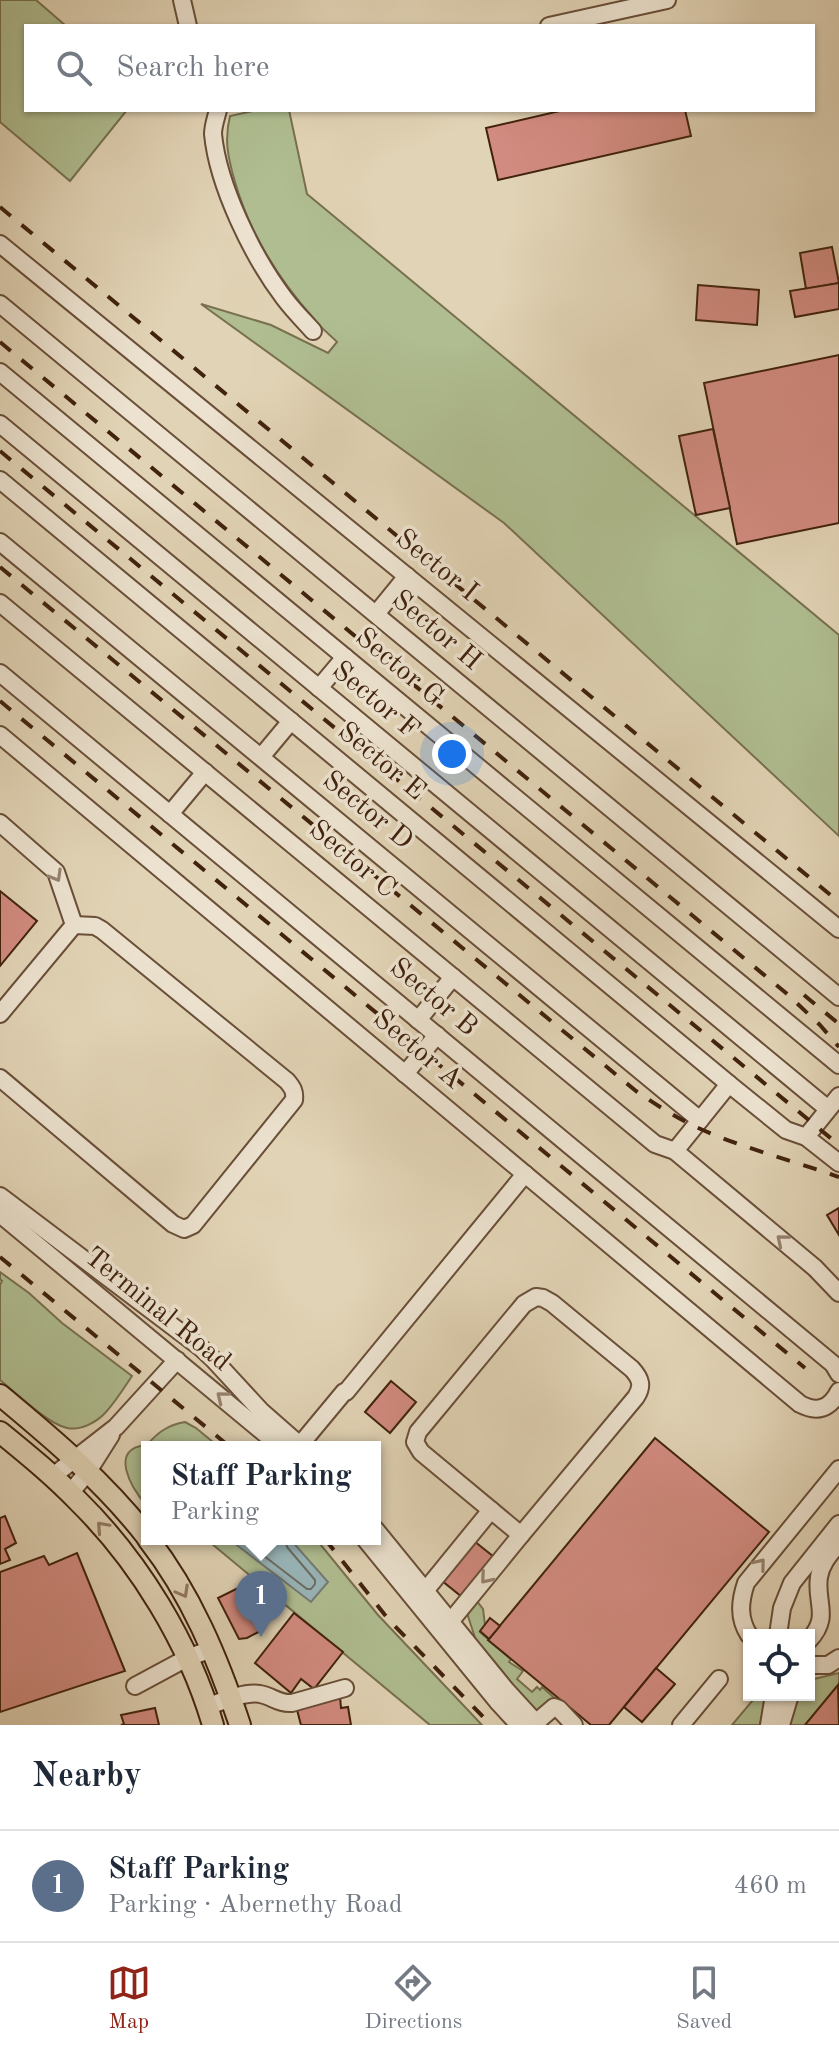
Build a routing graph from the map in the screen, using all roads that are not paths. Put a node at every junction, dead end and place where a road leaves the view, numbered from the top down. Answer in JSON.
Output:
{"nodes":[{"id":1,"x":182,"y":0,"type":"edge"},
{"id":2,"x":667,"y":0,"type":"edge"},
{"id":3,"x":188,"y":24,"type":"edge"},
{"id":4,"x":558,"y":24,"type":"edge"},
{"id":5,"x":218,"y":112,"type":"edge"},
{"id":6,"x":0,"y":244,"type":"edge"},
{"id":7,"x":0,"y":304,"type":"edge"},
{"id":8,"x":313,"y":331,"type":"dead end"},
{"id":9,"x":0,"y":372,"type":"edge"},
{"id":10,"x":0,"y":424,"type":"edge"},
{"id":11,"x":0,"y":480,"type":"edge"},
{"id":12,"x":0,"y":542,"type":"edge"},
{"id":13,"x":407,"y":576,"type":"junction"},
{"id":14,"x":0,"y":603,"type":"edge"},
{"id":15,"x":376,"y":614,"type":"junction"},
{"id":16,"x":345,"y":657,"type":"junction"},
{"id":17,"x":0,"y":673,"type":"edge"},
{"id":18,"x":319,"y":688,"type":"junction"},
{"id":19,"x":291,"y":721,"type":"junction"},
{"id":20,"x":0,"y":735,"type":"edge"},
{"id":21,"x":261,"y":757,"type":"junction"},
{"id":22,"x":205,"y":772,"type":"junction"},
{"id":23,"x":170,"y":814,"type":"junction"},
{"id":24,"x":0,"y":823,"type":"edge"},
{"id":25,"x":74,"y":925,"type":"junction"},
{"id":26,"x":839,"y":929,"type":"edge"},
{"id":27,"x":453,"y":977,"type":"junction"},
{"id":28,"x":839,"y":997,"type":"edge"},
{"id":29,"x":0,"y":1014,"type":"edge"},
{"id":30,"x":418,"y":1020,"type":"junction"},
{"id":31,"x":437,"y":1035,"type":"junction"},
{"id":32,"x":839,"y":1065,"type":"edge"},
{"id":33,"x":405,"y":1074,"type":"junction"},
{"id":34,"x":0,"y":1078,"type":"edge"},
{"id":35,"x":729,"y":1084,"type":"junction"},
{"id":36,"x":834,"y":1103,"type":"edge"},
{"id":37,"x":700,"y":1120,"type":"junction"},
{"id":38,"x":806,"y":1137,"type":"junction"},
{"id":39,"x":675,"y":1151,"type":"junction"},
{"id":40,"x":839,"y":1163,"type":"edge"},
{"id":41,"x":525,"y":1174,"type":"junction"},
{"id":42,"x":3,"y":1204,"type":"edge"},
{"id":43,"x":839,"y":1293,"type":"edge"},
{"id":44,"x":177,"y":1360,"type":"junction"},
{"id":45,"x":836,"y":1369,"type":"edge"},
{"id":46,"x":839,"y":1391,"type":"edge"},
{"id":47,"x":0,"y":1395,"type":"edge"},
{"id":48,"x":261,"y":1411,"type":"junction"},
{"id":49,"x":0,"y":1432,"type":"edge"},
{"id":50,"x":274,"y":1441,"type":"edge"},
{"id":51,"x":295,"y":1441,"type":"edge"},
{"id":52,"x":305,"y":1441,"type":"edge"},
{"id":53,"x":80,"y":1466,"type":"junction"},
{"id":54,"x":839,"y":1469,"type":"edge"},
{"id":55,"x":53,"y":1476,"type":"junction"},
{"id":56,"x":70,"y":1493,"type":"junction"},
{"id":57,"x":491,"y":1510,"type":"junction"},
{"id":58,"x":839,"y":1524,"type":"edge"},
{"id":59,"x":141,"y":1530,"type":"edge"},
{"id":60,"x":521,"y":1535,"type":"junction"},
{"id":61,"x":381,"y":1536,"type":"edge"},
{"id":62,"x":839,"y":1543,"type":"edge"},
{"id":63,"x":153,"y":1545,"type":"edge"},
{"id":64,"x":370,"y":1545,"type":"edge"},
{"id":65,"x":425,"y":1591,"type":"junction"},
{"id":66,"x":450,"y":1622,"type":"junction"},
{"id":67,"x":746,"y":1629,"type":"edge"},
{"id":68,"x":779,"y":1629,"type":"edge"},
{"id":69,"x":815,"y":1633,"type":"edge"},
{"id":70,"x":212,"y":1649,"type":"junction"},
{"id":71,"x":187,"y":1658,"type":"junction"},
{"id":72,"x":839,"y":1658,"type":"edge"},
{"id":73,"x":815,"y":1665,"type":"edge"},
{"id":74,"x":719,"y":1679,"type":"dead end"},
{"id":75,"x":135,"y":1686,"type":"dead end"},
{"id":76,"x":345,"y":1688,"type":"dead end"},
{"id":77,"x":231,"y":1698,"type":"junction"},
{"id":78,"x":773,"y":1701,"type":"edge"},
{"id":79,"x":788,"y":1701,"type":"edge"},
{"id":80,"x":210,"y":1716,"type":"edge"},
{"id":81,"x":532,"y":1724,"type":"edge"},
{"id":82,"x":240,"y":1725,"type":"edge"},
{"id":83,"x":574,"y":1725,"type":"edge"},
{"id":84,"x":681,"y":1725,"type":"edge"},
{"id":85,"x":769,"y":1725,"type":"edge"},
{"id":86,"x":781,"y":1725,"type":"edge"}],
"edges":[{"from":1,"to":3,"type":"street"},
{"from":2,"to":4,"type":"street"},
{"from":5,"to":8,"type":"street"},
{"from":6,"to":13,"type":"street","name":"Sector I"},
{"from":7,"to":15,"type":"street","name":"Sector H"},
{"from":9,"to":16,"type":"street","name":"Sector G"},
{"from":10,"to":18,"type":"street","name":"Sector F"},
{"from":11,"to":19,"type":"street","name":"Sector E"},
{"from":12,"to":21,"type":"street","name":"Sector D"},
{"from":13,"to":15,"type":"street"},
{"from":13,"to":26,"type":"street","name":"Sector I"},
{"from":14,"to":22,"type":"street","name":"Sector C"},
{"from":15,"to":28,"type":"street","name":"Sector H"},
{"from":16,"to":18,"type":"street"},
{"from":16,"to":32,"type":"street","name":"Sector G"},
{"from":17,"to":23,"type":"street","name":"Sector B"},
{"from":18,"to":36,"type":"street","name":"Sector F"},
{"from":19,"to":21,"type":"street"},
{"from":19,"to":35,"type":"street","name":"Sector E"},
{"from":20,"to":33,"type":"street","name":"Sector A"},
{"from":21,"to":37,"type":"street","name":"Sector D"},
{"from":22,"to":23,"type":"street"},
{"from":22,"to":27,"type":"street","name":"Sector C"},
{"from":23,"to":30,"type":"street","name":"Sector B"},
{"from":24,"to":25,"type":"street","one_way":true},
{"from":25,"to":29,"type":"street"},
{"from":25,"to":34,"type":"street"},
{"from":27,"to":30,"type":"street"},
{"from":27,"to":39,"type":"street","name":"Sector C"},
{"from":30,"to":31,"type":"street","name":"Sector B"},
{"from":31,"to":33,"type":"street"},
{"from":31,"to":45,"type":"street","name":"Sector B"},
{"from":33,"to":41,"type":"street","name":"Sector A"},
{"from":35,"to":37,"type":"street"},
{"from":35,"to":38,"type":"street","name":"Sector E"},
{"from":36,"to":38,"type":"street"},
{"from":37,"to":39,"type":"street"},
{"from":38,"to":40,"type":"street","name":"Sector E"},
{"from":43,"to":39,"type":"street","name":"Sector C","one_way":true},
{"from":41,"to":46,"type":"street","name":"Sector A"},
{"from":41,"to":52,"type":"street"},
{"from":42,"to":44,"type":"street","name":"Terminal Road"},
{"from":42,"to":48,"type":"street"},
{"from":44,"to":48,"type":"street"},
{"from":50,"to":44,"type":"street","name":"Terminal Road","one_way":true},
{"from":44,"to":53,"type":"street"},
{"from":47,"to":53,"type":"main road"},
{"from":48,"to":51,"type":"street"},
{"from":49,"to":55,"type":"main road"},
{"from":53,"to":55,"type":"street"},
{"from":53,"to":56,"type":"street"},
{"from":53,"to":59,"type":"main road"},
{"from":67,"to":54,"type":"street","one_way":true},
{"from":55,"to":56,"type":"main road"},
{"from":71,"to":56,"type":"main road","one_way":true},
{"from":57,"to":60,"type":"street"},
{"from":57,"to":60,"type":"street"},
{"from":57,"to":65,"type":"street"},
{"from":58,"to":68,"type":"street"},
{"from":60,"to":66,"type":"street","one_way":true},
{"from":61,"to":65,"type":"street"},
{"from":62,"to":69,"type":"street"},
{"from":63,"to":70,"type":"main road","one_way":true},
{"from":64,"to":81,"type":"street"},
{"from":65,"to":66,"type":"street"},
{"from":66,"to":81,"type":"street"},
{"from":70,"to":71,"type":"street"},
{"from":70,"to":77,"type":"main road"},
{"from":71,"to":75,"type":"street"},
{"from":71,"to":80,"type":"main road"},
{"from":72,"to":73,"type":"street"},
{"from":74,"to":84,"type":"street"},
{"from":76,"to":77,"type":"street"},
{"from":77,"to":80,"type":"street"},
{"from":77,"to":82,"type":"main road"},
{"from":78,"to":85,"type":"street"},
{"from":79,"to":86,"type":"street"},
{"from":81,"to":83,"type":"street"}]}
